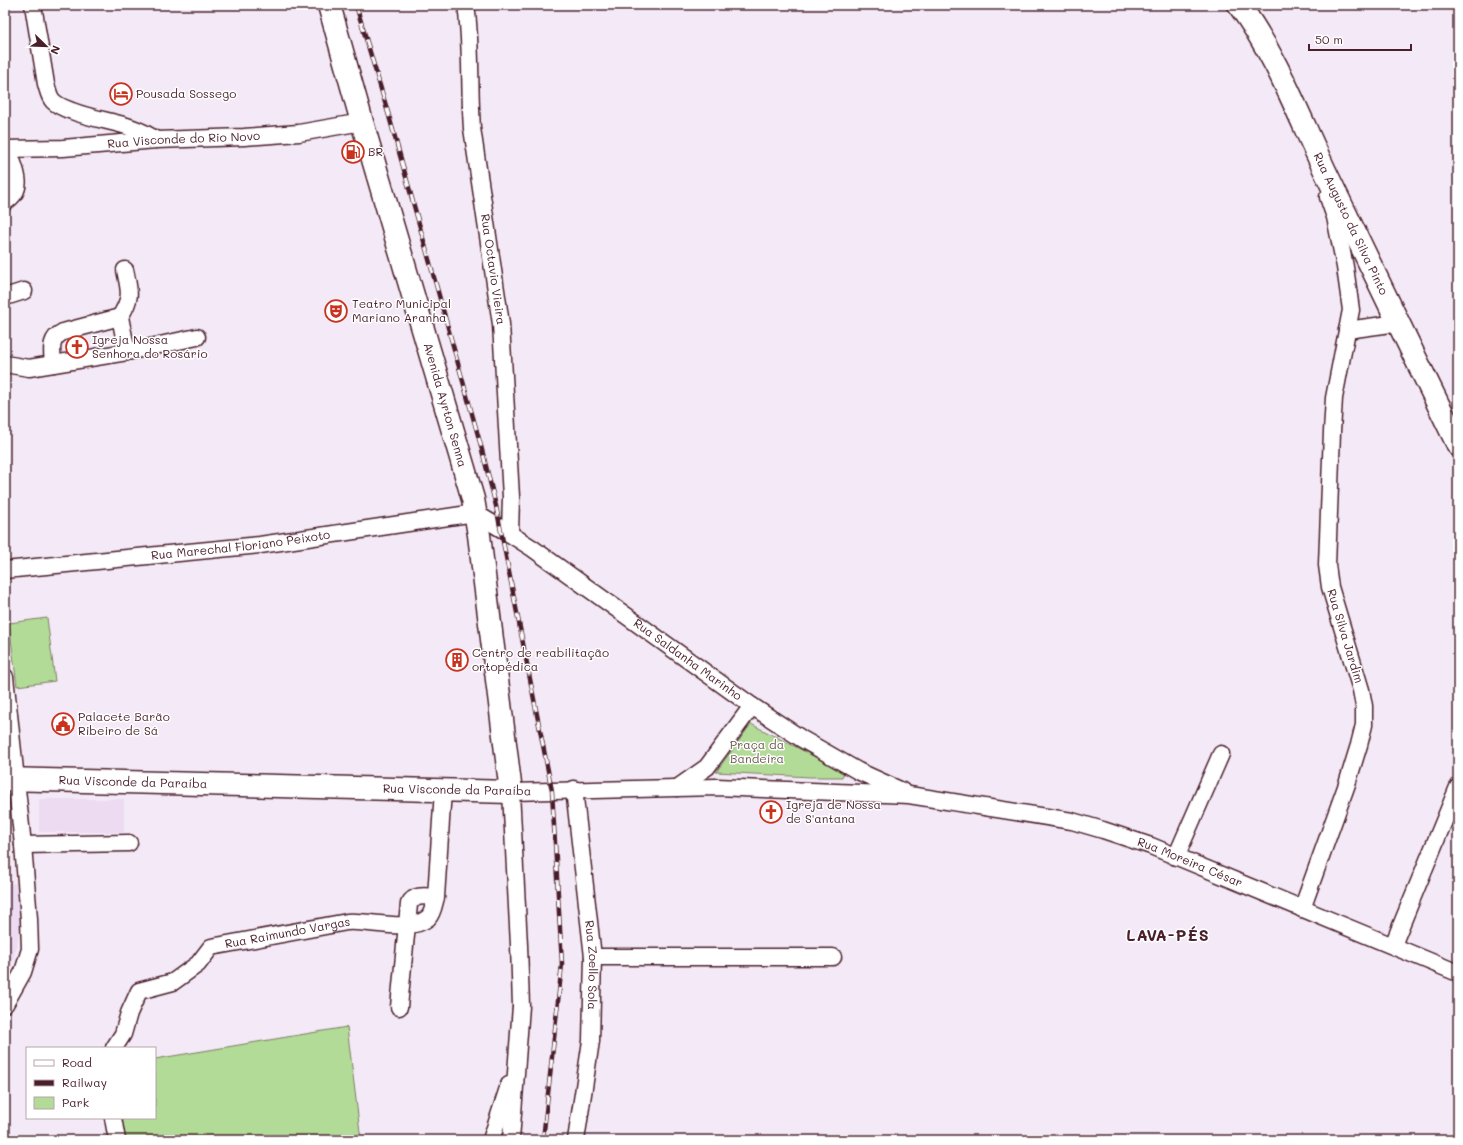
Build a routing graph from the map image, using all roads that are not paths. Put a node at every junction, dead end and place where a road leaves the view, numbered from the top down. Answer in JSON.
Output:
{"nodes":[{"id":1,"x":33,"y":5,"type":"edge"},
{"id":2,"x":330,"y":5,"type":"edge"},
{"id":3,"x":466,"y":5,"type":"edge"},
{"id":4,"x":1239,"y":5,"type":"edge"},
{"id":5,"x":362,"y":122,"type":"junction"},
{"id":6,"x":1307,"y":133,"type":"junction"},
{"id":7,"x":156,"y":140,"type":"junction"},
{"id":8,"x":7,"y":149,"type":"edge"},
{"id":9,"x":5,"y":202,"type":"edge"},
{"id":10,"x":125,"y":270,"type":"dead end"},
{"id":11,"x":24,"y":291,"type":"dead end"},
{"id":12,"x":5,"y":297,"type":"edge"},
{"id":13,"x":120,"y":318,"type":"junction"},
{"id":14,"x":1398,"y":323,"type":"junction"},
{"id":15,"x":1347,"y":330,"type":"junction"},
{"id":16,"x":197,"y":337,"type":"dead end"},
{"id":17,"x":127,"y":352,"type":"junction"},
{"id":18,"x":5,"y":364,"type":"edge"},
{"id":19,"x":53,"y":364,"type":"junction"},
{"id":20,"x":1458,"y":445,"type":"edge"},
{"id":21,"x":475,"y":513,"type":"junction"},
{"id":22,"x":510,"y":534,"type":"junction"},
{"id":23,"x":5,"y":570,"type":"edge"},
{"id":24,"x":5,"y":677,"type":"edge"},
{"id":25,"x":752,"y":706,"type":"junction"},
{"id":26,"x":1221,"y":754,"type":"dead end"},
{"id":27,"x":707,"y":767,"type":"junction"},
{"id":28,"x":11,"y":779,"type":"edge"},
{"id":29,"x":717,"y":787,"type":"junction"},
{"id":30,"x":1458,"y":787,"type":"edge"},
{"id":31,"x":677,"y":788,"type":"junction"},
{"id":32,"x":574,"y":789,"type":"junction"},
{"id":33,"x":444,"y":790,"type":"junction"},
{"id":34,"x":511,"y":792,"type":"junction"},
{"id":35,"x":909,"y":795,"type":"junction"},
{"id":36,"x":129,"y":842,"type":"dead end"},
{"id":37,"x":23,"y":845,"type":"junction"},
{"id":38,"x":1176,"y":857,"type":"junction"},
{"id":39,"x":436,"y":897,"type":"junction"},
{"id":40,"x":1302,"y":909,"type":"junction"},
{"id":41,"x":406,"y":926,"type":"junction"},
{"id":42,"x":1394,"y":945,"type":"junction"},
{"id":43,"x":593,"y":957,"type":"junction"},
{"id":44,"x":833,"y":957,"type":"dead end"},
{"id":45,"x":1458,"y":972,"type":"edge"},
{"id":46,"x":5,"y":1004,"type":"edge"},
{"id":47,"x":399,"y":1007,"type":"dead end"},
{"id":48,"x":115,"y":1047,"type":"edge"},
{"id":49,"x":517,"y":1061,"type":"junction"},
{"id":50,"x":113,"y":1119,"type":"edge"},
{"id":51,"x":117,"y":1140,"type":"edge"},
{"id":52,"x":491,"y":1140,"type":"edge"},
{"id":53,"x":511,"y":1140,"type":"edge"},
{"id":54,"x":576,"y":1140,"type":"edge"}],
"edges":[{"from":1,"to":7,"type":"street"},
{"from":2,"to":5,"type":"main road","name":"Avenida Ayrton Senna"},
{"from":3,"to":22,"type":"street","name":"Rua Octavio Vieira"},
{"from":4,"to":6,"type":"main road","name":"Rua Augusto da Silva Pinto"},
{"from":5,"to":7,"type":"street","name":"Rua Visconde do Rio Novo"},
{"from":5,"to":21,"type":"main road","name":"Avenida Ayrton Senna"},
{"from":6,"to":14,"type":"main road","name":"Rua Augusto da Silva Pinto"},
{"from":6,"to":15,"type":"street","name":"Rua Silva Jardim"},
{"from":7,"to":8,"type":"street","name":"Rua Visconde do Rio Novo"},
{"from":8,"to":9,"type":"street"},
{"from":10,"to":13,"type":"street"},
{"from":11,"to":12,"type":"street"},
{"from":13,"to":17,"type":"street"},
{"from":13,"to":19,"type":"street"},
{"from":14,"to":15,"type":"street"},
{"from":14,"to":20,"type":"main road","name":"Rua Augusto da Silva Pinto"},
{"from":15,"to":40,"type":"street","name":"Rua Silva Jardim"},
{"from":16,"to":17,"type":"street"},
{"from":17,"to":19,"type":"street"},
{"from":18,"to":19,"type":"street"},
{"from":21,"to":22,"type":"street","name":"Rua Saldanha Marinho"},
{"from":21,"to":23,"type":"street","name":"Rua Marechal Floriano Peixoto"},
{"from":21,"to":34,"type":"main road","name":"Avenida Ayrton Senna"},
{"from":22,"to":25,"type":"street","name":"Rua Saldanha Marinho"},
{"from":24,"to":28,"type":"street"},
{"from":25,"to":27,"type":"street"},
{"from":25,"to":35,"type":"street","name":"Rua Saldanha Marinho"},
{"from":26,"to":38,"type":"street"},
{"from":27,"to":29,"type":"street"},
{"from":27,"to":31,"type":"street"},
{"from":28,"to":33,"type":"main road","name":"Rua Visconde da Paraíba"},
{"from":28,"to":37,"type":"street"},
{"from":29,"to":31,"type":"street","name":"Rua Visconde da Paraíba"},
{"from":29,"to":35,"type":"street","name":"Rua Visconde da Paraíba"},
{"from":30,"to":42,"type":"street"},
{"from":31,"to":32,"type":"street","name":"Rua Visconde da Paraíba"},
{"from":32,"to":34,"type":"street","name":"Rua Visconde da Paraíba"},
{"from":32,"to":43,"type":"street","name":"Rua Zoello Sola"},
{"from":33,"to":34,"type":"main road","name":"Rua Visconde da Paraíba"},
{"from":33,"to":39,"type":"street","name":"Rua Raimundo Vargas"},
{"from":34,"to":49,"type":"street"},
{"from":35,"to":38,"type":"street","name":"Rua Moreira César"},
{"from":36,"to":37,"type":"street"},
{"from":37,"to":46,"type":"street"},
{"from":38,"to":40,"type":"street","name":"Rua Moreira César"},
{"from":39,"to":41,"type":"street","name":"Rua Raimundo Vargas"},
{"from":39,"to":41,"type":"street"},
{"from":40,"to":42,"type":"street","name":"Rua Moreira César"},
{"from":41,"to":47,"type":"street"},
{"from":41,"to":48,"type":"street","name":"Rua Raimundo Vargas"},
{"from":42,"to":45,"type":"street","name":"Rua Moreira César"},
{"from":43,"to":44,"type":"street"},
{"from":43,"to":54,"type":"street","name":"Rua Zoello Sola"},
{"from":49,"to":52,"type":"street"},
{"from":49,"to":53,"type":"street"},
{"from":50,"to":51,"type":"street"}]}
